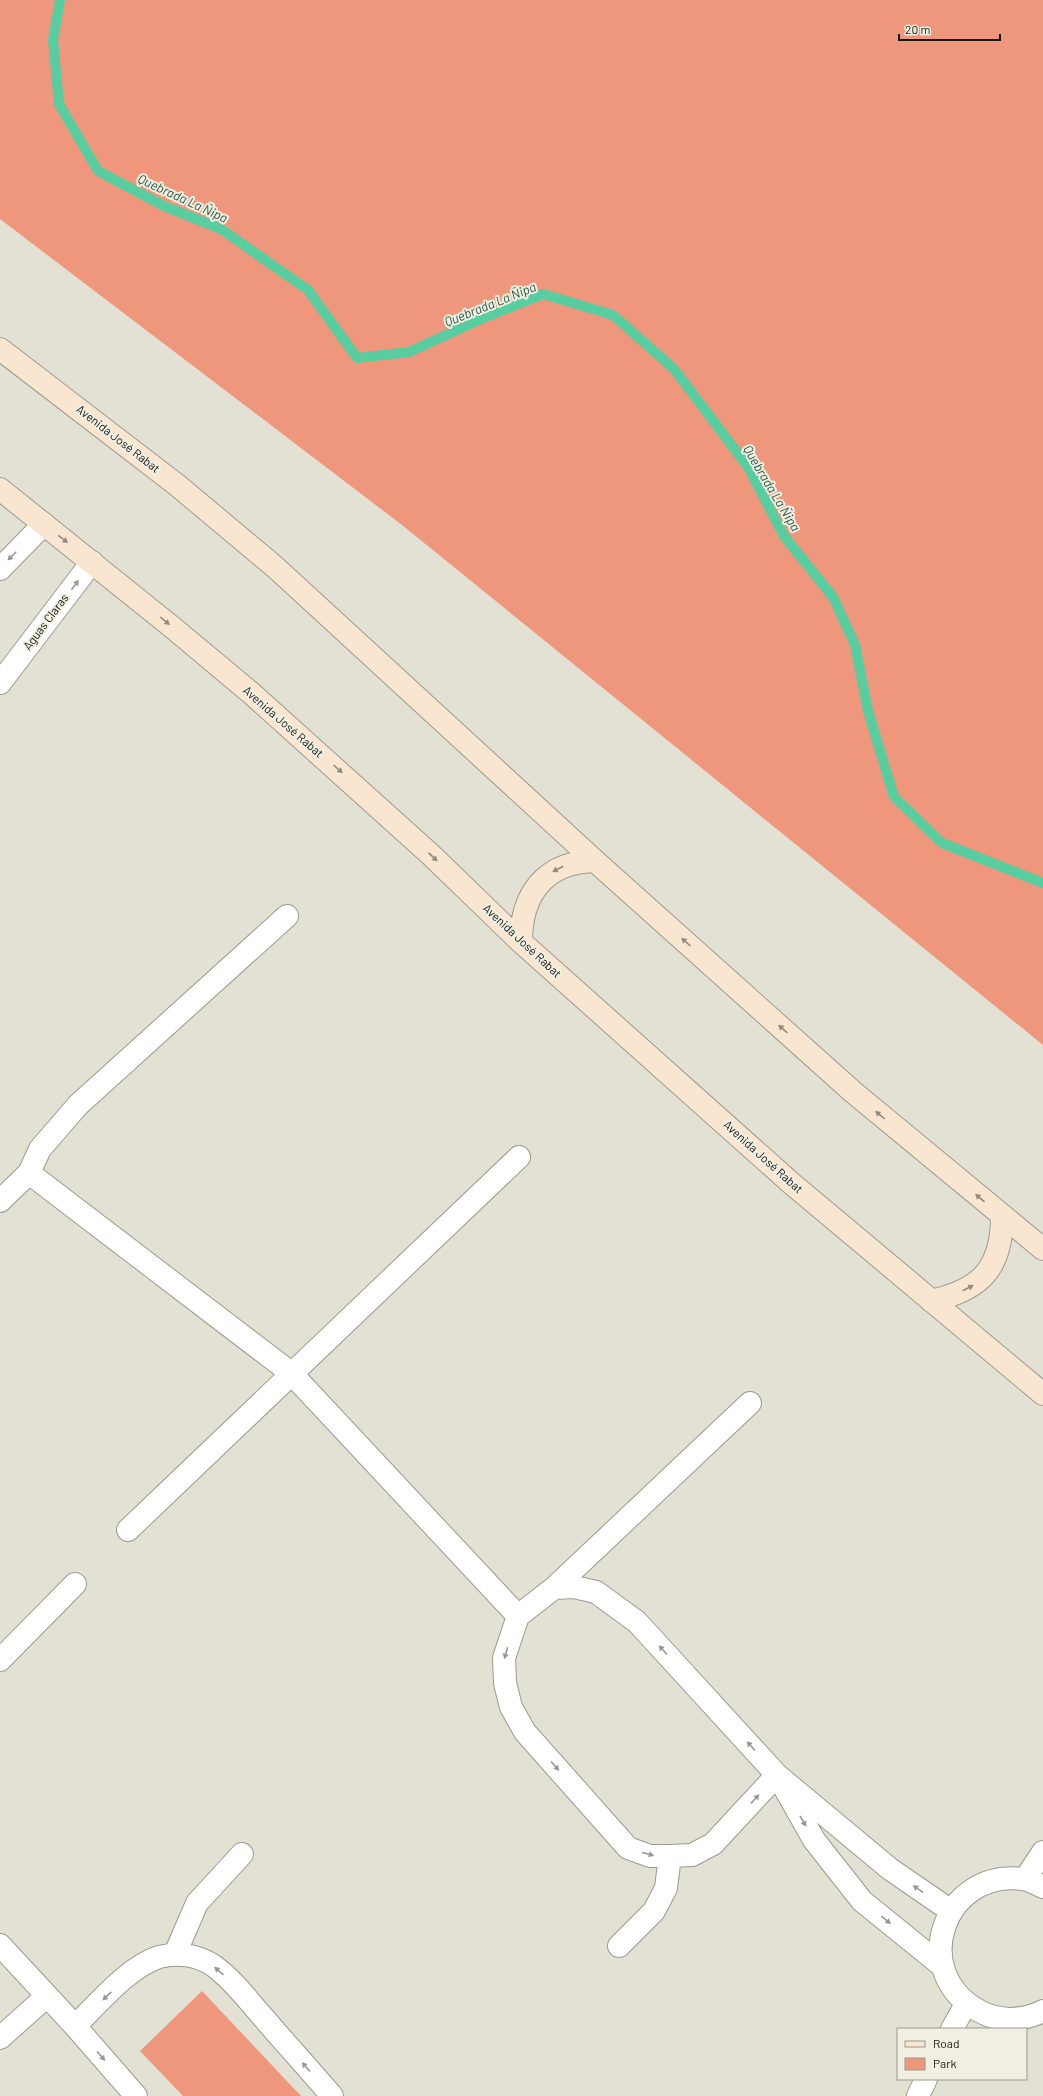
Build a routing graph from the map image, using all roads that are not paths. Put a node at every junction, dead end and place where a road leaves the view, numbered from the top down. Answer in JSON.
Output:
{"nodes":[{"id":1,"x":0,"y":349,"type":"edge"},
{"id":2,"x":0,"y":489,"type":"edge"},
{"id":3,"x":44,"y":524,"type":"junction"},
{"id":4,"x":92,"y":562,"type":"junction"},
{"id":5,"x":0,"y":569,"type":"edge"},
{"id":6,"x":0,"y":683,"type":"edge"},
{"id":7,"x":595,"y":861,"type":"junction"},
{"id":8,"x":287,"y":916,"type":"dead end"},
{"id":9,"x":521,"y":942,"type":"junction"},
{"id":10,"x":519,"y":1157,"type":"dead end"},
{"id":11,"x":29,"y":1173,"type":"junction"},
{"id":12,"x":0,"y":1201,"type":"edge"},
{"id":13,"x":1002,"y":1216,"type":"junction"},
{"id":14,"x":1043,"y":1249,"type":"edge"},
{"id":15,"x":931,"y":1300,"type":"junction"},
{"id":16,"x":291,"y":1373,"type":"junction"},
{"id":17,"x":1043,"y":1394,"type":"edge"},
{"id":18,"x":750,"y":1403,"type":"dead end"},
{"id":19,"x":128,"y":1530,"type":"dead end"},
{"id":20,"x":75,"y":1584,"type":"dead end"},
{"id":21,"x":554,"y":1588,"type":"junction"},
{"id":22,"x":518,"y":1616,"type":"junction"},
{"id":23,"x":0,"y":1660,"type":"edge"},
{"id":24,"x":777,"y":1775,"type":"junction"},
{"id":25,"x":1043,"y":1852,"type":"edge"},
{"id":26,"x":242,"y":1854,"type":"dead end"},
{"id":27,"x":670,"y":1856,"type":"junction"},
{"id":28,"x":1034,"y":1883,"type":"edge"},
{"id":29,"x":951,"y":1911,"type":"junction"},
{"id":30,"x":0,"y":1945,"type":"edge"},
{"id":31,"x":619,"y":1946,"type":"dead end"},
{"id":32,"x":175,"y":1954,"type":"junction"},
{"id":33,"x":942,"y":1965,"type":"junction"},
{"id":34,"x":48,"y":1996,"type":"junction"},
{"id":35,"x":966,"y":2004,"type":"junction"},
{"id":36,"x":1043,"y":2011,"type":"edge"},
{"id":37,"x":75,"y":2026,"type":"junction"},
{"id":38,"x":953,"y":2028,"type":"edge"},
{"id":39,"x":0,"y":2038,"type":"edge"},
{"id":40,"x":926,"y":2080,"type":"edge"},
{"id":41,"x":136,"y":2096,"type":"edge"},
{"id":42,"x":332,"y":2096,"type":"edge"},
{"id":43,"x":918,"y":2096,"type":"edge"}],
"edges":[{"from":1,"to":7,"type":"street","name":"Avenida José Rabat"},
{"from":2,"to":3,"type":"street","name":"Avenida José Rabat"},
{"from":3,"to":4,"type":"street","name":"Avenida José Rabat","one_way":true},
{"from":3,"to":5,"type":"street","one_way":true},
{"from":6,"to":4,"type":"street","name":"Aguas Claras","one_way":true},
{"from":4,"to":9,"type":"street","name":"Avenida José Rabat","one_way":true},
{"from":7,"to":9,"type":"street","one_way":true},
{"from":13,"to":7,"type":"street","name":"Avenida José Rabat","one_way":true},
{"from":8,"to":11,"type":"street"},
{"from":9,"to":15,"type":"street","name":"Avenida José Rabat"},
{"from":10,"to":16,"type":"street"},
{"from":11,"to":12,"type":"street"},
{"from":11,"to":16,"type":"street"},
{"from":13,"to":14,"type":"street","name":"Avenida José Rabat"},
{"from":15,"to":13,"type":"street","one_way":true},
{"from":15,"to":17,"type":"street","name":"Avenida José Rabat"},
{"from":16,"to":19,"type":"street"},
{"from":16,"to":22,"type":"street"},
{"from":18,"to":21,"type":"street"},
{"from":20,"to":23,"type":"street"},
{"from":21,"to":22,"type":"street"},
{"from":24,"to":21,"type":"street","one_way":true},
{"from":22,"to":27,"type":"street","one_way":true},
{"from":27,"to":24,"type":"street","one_way":true},
{"from":29,"to":24,"type":"street","one_way":true},
{"from":24,"to":33,"type":"street","one_way":true},
{"from":25,"to":28,"type":"street"},
{"from":26,"to":32,"type":"street"},
{"from":27,"to":31,"type":"street"},
{"from":28,"to":29,"type":"street"},
{"from":29,"to":33,"type":"street"},
{"from":30,"to":34,"type":"street"},
{"from":32,"to":37,"type":"street","one_way":true},
{"from":42,"to":32,"type":"street","one_way":true},
{"from":33,"to":35,"type":"street"},
{"from":34,"to":37,"type":"street"},
{"from":34,"to":39,"type":"street"},
{"from":35,"to":36,"type":"street"},
{"from":35,"to":38,"type":"street"},
{"from":37,"to":41,"type":"street","one_way":true},
{"from":40,"to":43,"type":"street"}]}
